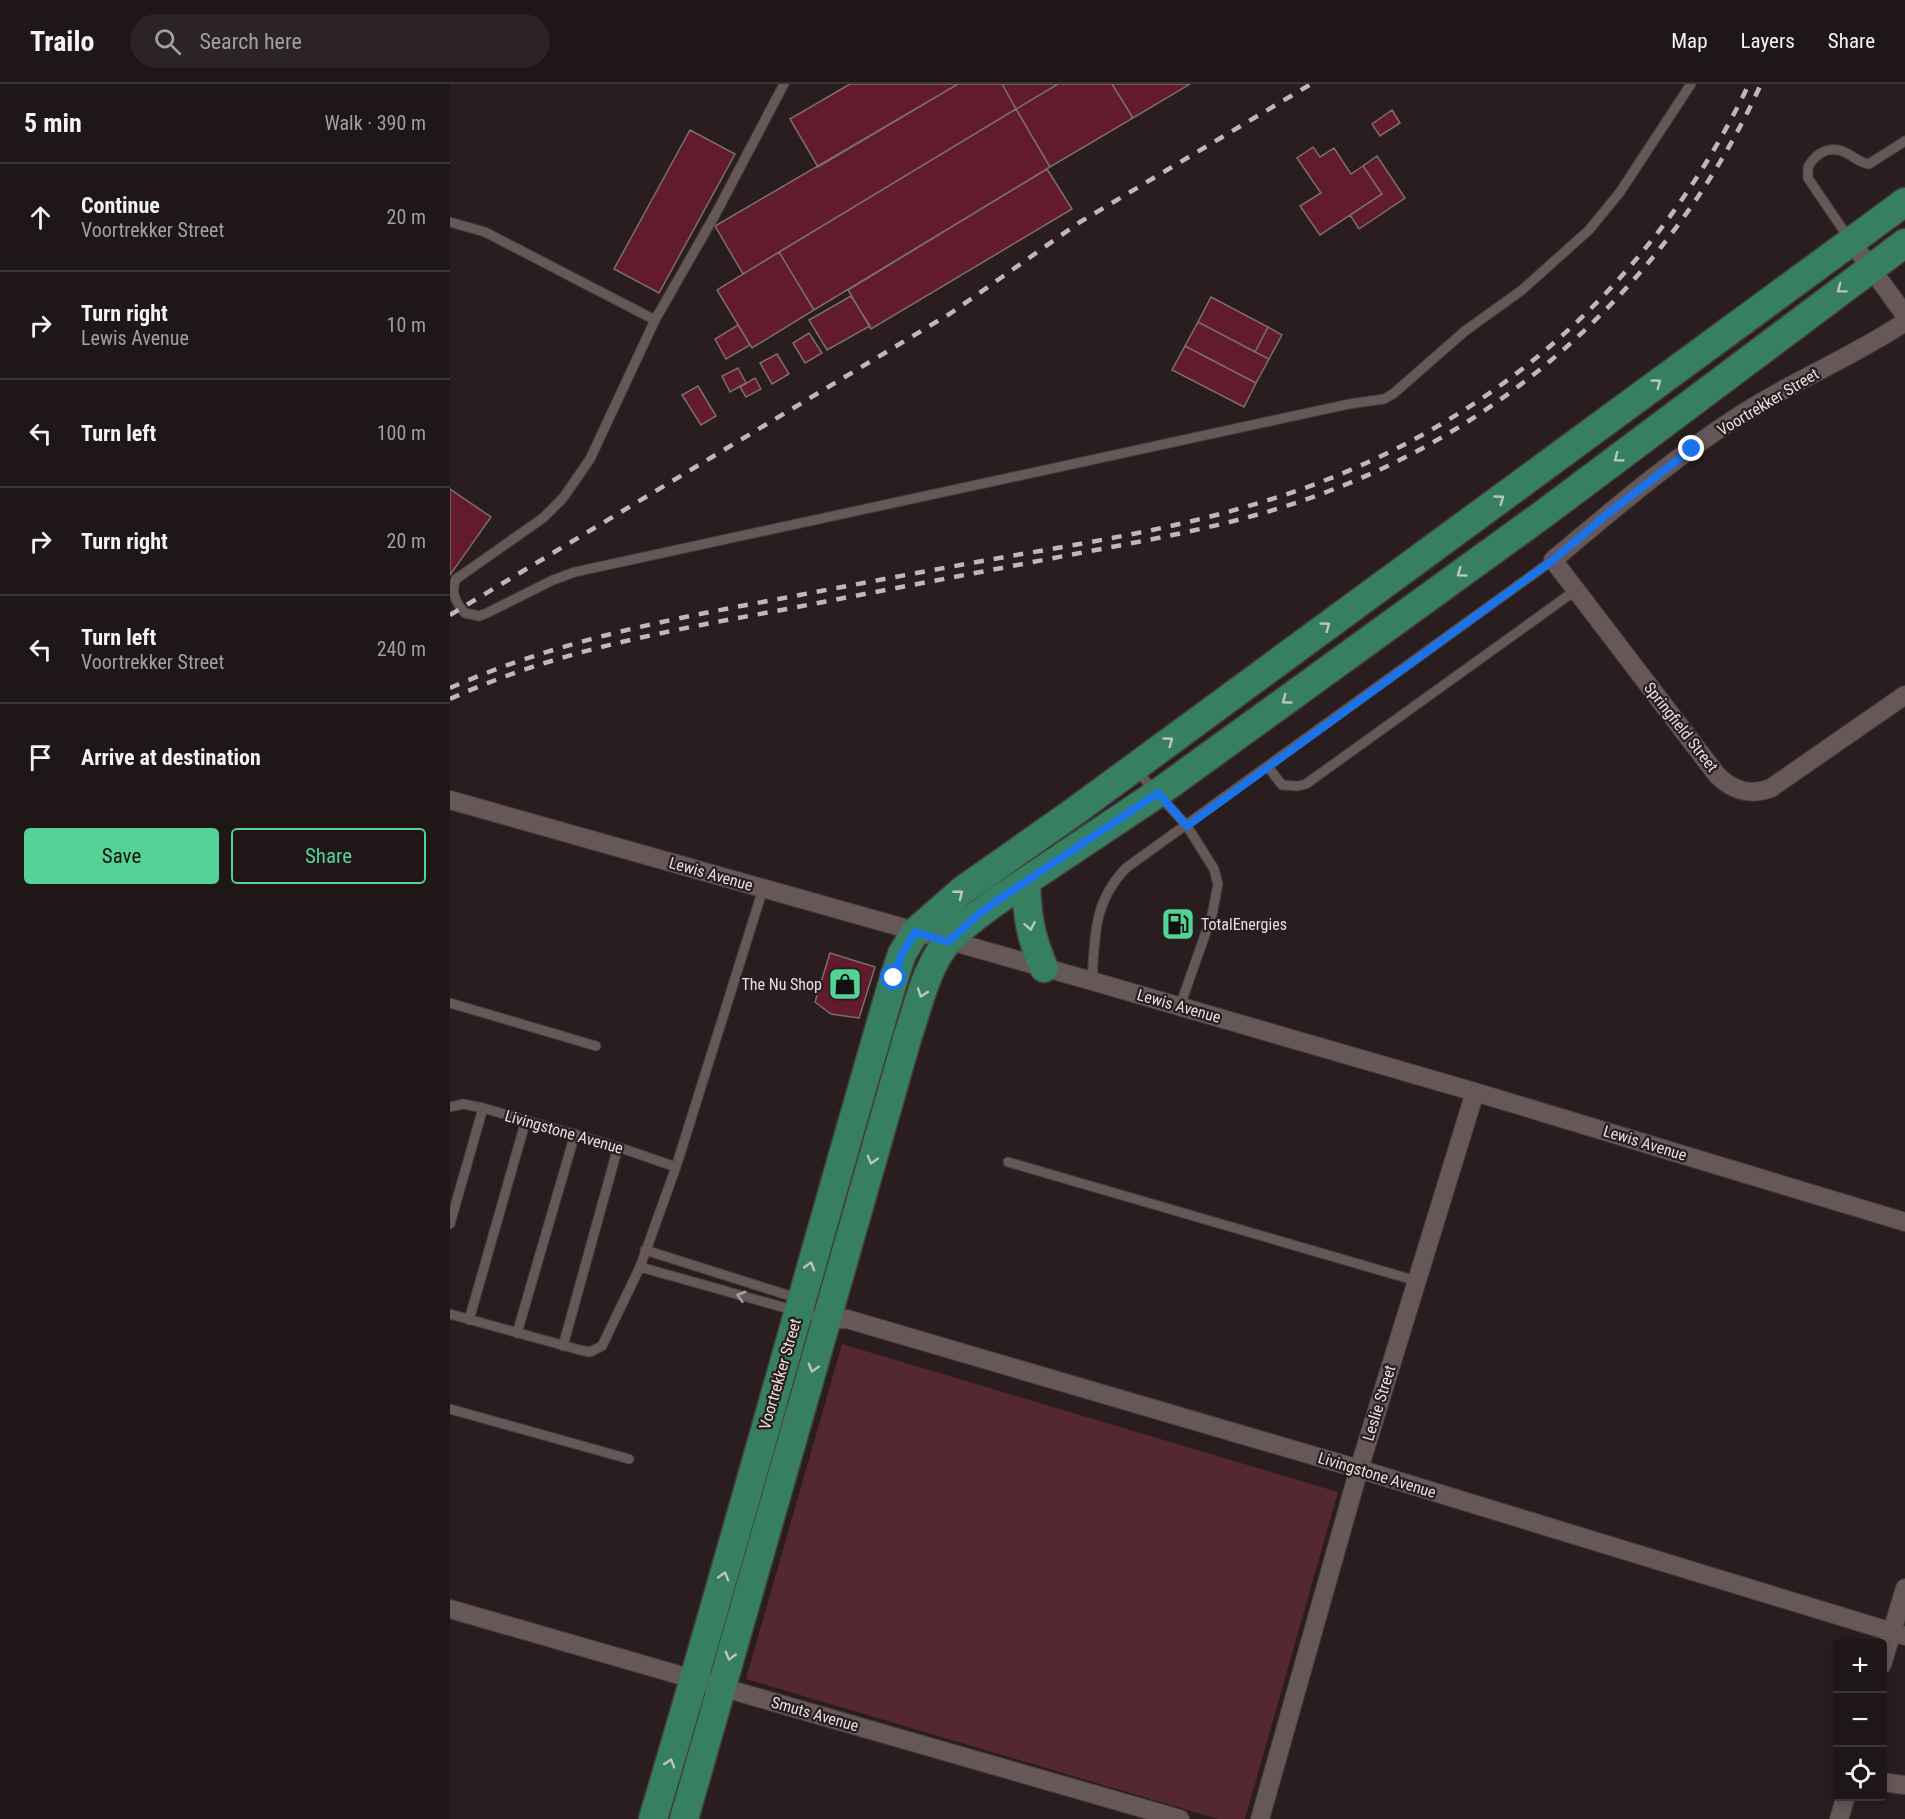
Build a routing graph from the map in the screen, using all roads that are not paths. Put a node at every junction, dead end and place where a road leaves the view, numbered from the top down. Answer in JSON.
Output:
{"nodes":[{"id":1,"x":784,"y":84,"type":"edge"},
{"id":2,"x":1691,"y":84,"type":"edge"},
{"id":3,"x":1905,"y":141,"type":"edge"},
{"id":4,"x":1905,"y":202,"type":"edge"},
{"id":5,"x":450,"y":222,"type":"edge"},
{"id":6,"x":1851,"y":241,"type":"junction"},
{"id":7,"x":1905,"y":243,"type":"edge"},
{"id":8,"x":1869,"y":268,"type":"junction"},
{"id":9,"x":1905,"y":315,"type":"edge"},
{"id":10,"x":656,"y":320,"type":"junction"},
{"id":11,"x":1905,"y":321,"type":"edge"},
{"id":12,"x":1466,"y":524,"type":"junction"},
{"id":13,"x":1488,"y":554,"type":"junction"},
{"id":14,"x":1553,"y":560,"type":"junction"},
{"id":15,"x":1576,"y":590,"type":"junction"},
{"id":16,"x":1905,"y":695,"type":"edge"},
{"id":17,"x":1268,"y":767,"type":"junction"},
{"id":18,"x":1133,"y":768,"type":"junction"},
{"id":19,"x":1158,"y":793,"type":"junction"},
{"id":20,"x":450,"y":800,"type":"edge"},
{"id":21,"x":1187,"y":826,"type":"junction"},
{"id":22,"x":1026,"y":881,"type":"junction"},
{"id":23,"x":763,"y":889,"type":"junction"},
{"id":24,"x":915,"y":932,"type":"junction"},
{"id":25,"x":948,"y":942,"type":"junction"},
{"id":26,"x":1044,"y":968,"type":"junction"},
{"id":27,"x":1092,"y":981,"type":"junction"},
{"id":28,"x":450,"y":1003,"type":"edge"},
{"id":29,"x":1180,"y":1006,"type":"junction"},
{"id":30,"x":596,"y":1046,"type":"dead end"},
{"id":31,"x":1475,"y":1092,"type":"junction"},
{"id":32,"x":450,"y":1107,"type":"edge"},
{"id":33,"x":483,"y":1108,"type":"junction"},
{"id":34,"x":526,"y":1120,"type":"junction"},
{"id":35,"x":575,"y":1134,"type":"junction"},
{"id":36,"x":618,"y":1147,"type":"junction"},
{"id":37,"x":1008,"y":1162,"type":"dead end"},
{"id":38,"x":676,"y":1167,"type":"junction"},
{"id":39,"x":1905,"y":1222,"type":"edge"},
{"id":40,"x":450,"y":1224,"type":"edge"},
{"id":41,"x":645,"y":1250,"type":"junction"},
{"id":42,"x":640,"y":1267,"type":"junction"},
{"id":43,"x":1416,"y":1281,"type":"junction"},
{"id":44,"x":819,"y":1309,"type":"junction"},
{"id":45,"x":450,"y":1314,"type":"edge"},
{"id":46,"x":470,"y":1320,"type":"junction"},
{"id":47,"x":517,"y":1333,"type":"junction"},
{"id":48,"x":562,"y":1346,"type":"junction"},
{"id":49,"x":450,"y":1409,"type":"edge"},
{"id":50,"x":629,"y":1459,"type":"dead end"},
{"id":51,"x":1359,"y":1469,"type":"junction"},
{"id":52,"x":1905,"y":1588,"type":"edge"},
{"id":53,"x":450,"y":1609,"type":"edge"},
{"id":54,"x":1898,"y":1634,"type":"edge"},
{"id":55,"x":1887,"y":1655,"type":"edge"},
{"id":56,"x":708,"y":1683,"type":"junction"},
{"id":57,"x":1887,"y":1783,"type":"edge"},
{"id":58,"x":1905,"y":1785,"type":"edge"},
{"id":59,"x":1845,"y":1801,"type":"edge"},
{"id":60,"x":653,"y":1819,"type":"edge"},
{"id":61,"x":684,"y":1819,"type":"edge"},
{"id":62,"x":1180,"y":1819,"type":"edge"},
{"id":63,"x":1260,"y":1819,"type":"edge"},
{"id":64,"x":1839,"y":1819,"type":"edge"}],
"edges":[{"from":1,"to":10,"type":"lane"},
{"from":2,"to":10,"type":"lane"},
{"from":3,"to":6,"type":"lane"},
{"from":4,"to":6,"type":"main road"},
{"from":5,"to":10,"type":"lane"},
{"from":6,"to":8,"type":"street"},
{"from":12,"to":6,"type":"main road","one_way":true},
{"from":7,"to":8,"type":"main road","name":"Voortrekker Street"},
{"from":8,"to":9,"type":"street"},
{"from":8,"to":13,"type":"main road","name":"Voortrekker Street","one_way":true},
{"from":11,"to":14,"type":"street","name":"Voortrekker Street"},
{"from":12,"to":13,"type":"main road"},
{"from":18,"to":12,"type":"main road","one_way":true},
{"from":13,"to":19,"type":"main road","name":"Voortrekker Street","one_way":true},
{"from":14,"to":15,"type":"street","name":"Springfield Street"},
{"from":14,"to":17,"type":"lane","name":"Voortrekker Street"},
{"from":15,"to":16,"type":"street","name":"Springfield Street"},
{"from":15,"to":17,"type":"lane"},
{"from":17,"to":21,"type":"lane","name":"Voortrekker Street"},
{"from":18,"to":19,"type":"lane"},
{"from":24,"to":18,"type":"main road","one_way":true},
{"from":19,"to":21,"type":"lane"},
{"from":19,"to":22,"type":"main road","name":"Voortrekker Street"},
{"from":20,"to":23,"type":"street","name":"Lewis Avenue"},
{"from":21,"to":27,"type":"lane","name":"Voortrekker Street"},
{"from":21,"to":29,"type":"lane"},
{"from":22,"to":25,"type":"main road","name":"Voortrekker Street"},
{"from":22,"to":26,"type":"main road","one_way":true},
{"from":23,"to":24,"type":"street","name":"Lewis Avenue"},
{"from":23,"to":38,"type":"lane"},
{"from":24,"to":25,"type":"street","name":"Lewis Avenue"},
{"from":44,"to":24,"type":"main road","name":"Voortrekker Street","one_way":true},
{"from":25,"to":26,"type":"street","name":"Lewis Avenue"},
{"from":25,"to":44,"type":"main road","name":"Voortrekker Street","one_way":true},
{"from":26,"to":27,"type":"street","name":"Lewis Avenue"},
{"from":27,"to":29,"type":"street","name":"Lewis Avenue"},
{"from":28,"to":30,"type":"lane"},
{"from":29,"to":31,"type":"street","name":"Lewis Avenue"},
{"from":31,"to":39,"type":"street","name":"Lewis Avenue"},
{"from":31,"to":43,"type":"street","name":"Leslie Street"},
{"from":32,"to":33,"type":"lane","name":"Livingstone Avenue"},
{"from":33,"to":34,"type":"lane","name":"Livingstone Avenue"},
{"from":33,"to":40,"type":"lane"},
{"from":34,"to":35,"type":"lane","name":"Livingstone Avenue"},
{"from":34,"to":46,"type":"lane"},
{"from":35,"to":36,"type":"lane","name":"Livingstone Avenue"},
{"from":35,"to":47,"type":"lane"},
{"from":36,"to":38,"type":"lane","name":"Livingstone Avenue"},
{"from":36,"to":48,"type":"lane"},
{"from":37,"to":43,"type":"lane"},
{"from":38,"to":41,"type":"lane"},
{"from":41,"to":42,"type":"lane"},
{"from":41,"to":44,"type":"lane","name":"Livingstone Avenue"},
{"from":44,"to":42,"type":"lane","name":"Livingstone Avenue","one_way":true},
{"from":42,"to":48,"type":"lane"},
{"from":43,"to":51,"type":"street","name":"Leslie Street"},
{"from":44,"to":51,"type":"street","name":"Livingstone Avenue"},
{"from":44,"to":56,"type":"main road","name":"Voortrekker Street"},
{"from":45,"to":46,"type":"lane"},
{"from":46,"to":47,"type":"lane"},
{"from":47,"to":48,"type":"lane"},
{"from":49,"to":50,"type":"lane"},
{"from":51,"to":54,"type":"street","name":"Livingstone Avenue"},
{"from":51,"to":63,"type":"street","name":"Leslie Street"},
{"from":52,"to":54,"type":"street"},
{"from":53,"to":56,"type":"street","name":"Smuts Avenue"},
{"from":54,"to":55,"type":"street"},
{"from":60,"to":56,"type":"main road","name":"Voortrekker Street","one_way":true},
{"from":56,"to":61,"type":"main road","name":"Voortrekker Street"},
{"from":56,"to":62,"type":"street","name":"Smuts Avenue"},
{"from":57,"to":58,"type":"street"},
{"from":59,"to":64,"type":"street"}]}
